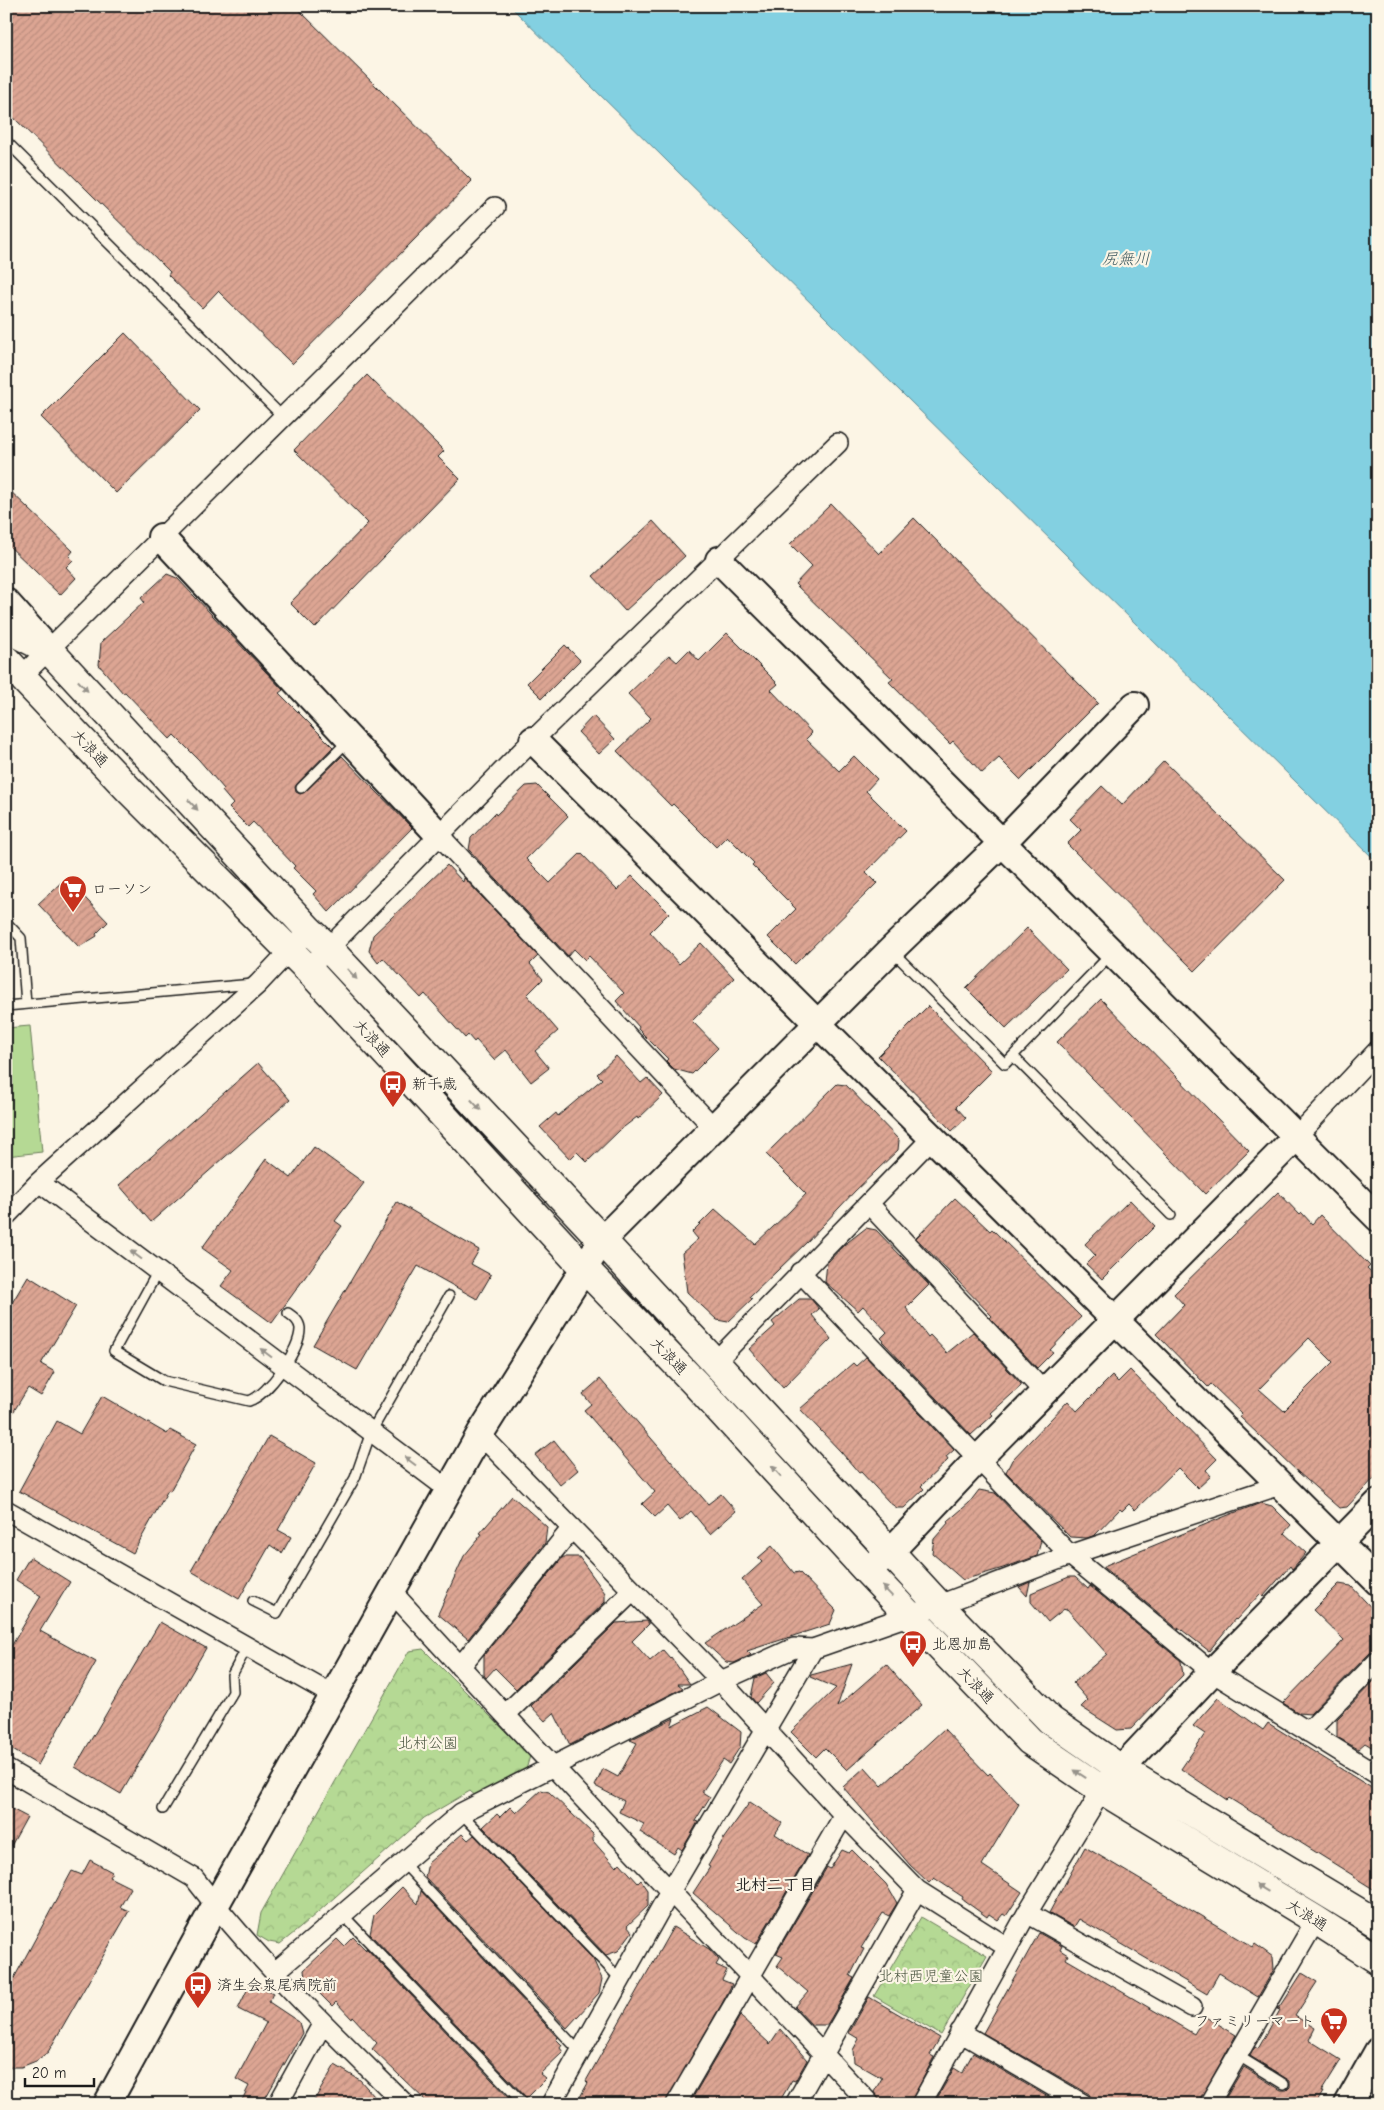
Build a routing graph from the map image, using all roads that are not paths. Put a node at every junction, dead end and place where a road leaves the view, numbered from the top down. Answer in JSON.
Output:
{"nodes":[{"id":1,"x":6,"y":141,"type":"edge"},
{"id":2,"x":495,"y":207,"type":"dead end"},
{"id":3,"x":282,"y":416,"type":"junction"},
{"id":4,"x":838,"y":443,"type":"dead end"},
{"id":5,"x":161,"y":537,"type":"junction"},
{"id":6,"x":719,"y":560,"type":"junction"},
{"id":7,"x":6,"y":602,"type":"edge"},
{"id":8,"x":6,"y":628,"type":"edge"},
{"id":9,"x":50,"y":650,"type":"junction"},
{"id":10,"x":14,"y":668,"type":"edge"},
{"id":11,"x":1135,"y":705,"type":"dead end"},
{"id":12,"x":350,"y":739,"type":"junction"},
{"id":13,"x":533,"y":740,"type":"junction"},
{"id":14,"x":301,"y":788,"type":"dead end"},
{"id":15,"x":439,"y":835,"type":"junction"},
{"id":16,"x":1003,"y":842,"type":"junction"},
{"id":17,"x":6,"y":922,"type":"edge"},
{"id":18,"x":318,"y":939,"type":"junction"},
{"id":19,"x":891,"y":950,"type":"junction"},
{"id":20,"x":1112,"y":953,"type":"junction"},
{"id":21,"x":299,"y":960,"type":"junction"},
{"id":22,"x":258,"y":984,"type":"junction"},
{"id":23,"x":26,"y":1004,"type":"junction"},
{"id":24,"x":6,"y":1006,"type":"edge"},
{"id":25,"x":818,"y":1024,"type":"junction"},
{"id":26,"x":1378,"y":1050,"type":"edge"},
{"id":27,"x":1013,"y":1056,"type":"junction"},
{"id":28,"x":713,"y":1127,"type":"junction"},
{"id":29,"x":1296,"y":1137,"type":"junction"},
{"id":30,"x":932,"y":1138,"type":"junction"},
{"id":31,"x":39,"y":1182,"type":"junction"},
{"id":32,"x":869,"y":1204,"type":"junction"},
{"id":33,"x":1171,"y":1215,"type":"dead end"},
{"id":34,"x":6,"y":1216,"type":"edge"},
{"id":35,"x":1378,"y":1218,"type":"edge"},
{"id":36,"x":602,"y":1240,"type":"junction"},
{"id":37,"x":584,"y":1268,"type":"junction"},
{"id":38,"x":158,"y":1272,"type":"junction"},
{"id":39,"x":800,"y":1272,"type":"junction"},
{"id":40,"x":449,"y":1296,"type":"dead end"},
{"id":41,"x":288,"y":1313,"type":"dead end"},
{"id":42,"x":1114,"y":1320,"type":"junction"},
{"id":43,"x":715,"y":1362,"type":"junction"},
{"id":44,"x":284,"y":1366,"type":"junction"},
{"id":45,"x":1044,"y":1392,"type":"junction"},
{"id":46,"x":371,"y":1432,"type":"junction"},
{"id":47,"x":480,"y":1434,"type":"junction"},
{"id":48,"x":978,"y":1459,"type":"junction"},
{"id":49,"x":1280,"y":1485,"type":"junction"},
{"id":50,"x":449,"y":1490,"type":"junction"},
{"id":51,"x":1378,"y":1504,"type":"edge"},
{"id":52,"x":6,"y":1510,"type":"edge"},
{"id":53,"x":572,"y":1528,"type":"junction"},
{"id":54,"x":1338,"y":1543,"type":"junction"},
{"id":55,"x":891,"y":1551,"type":"junction"},
{"id":56,"x":1070,"y":1555,"type":"junction"},
{"id":57,"x":867,"y":1571,"type":"junction"},
{"id":58,"x":1378,"y":1582,"type":"edge"},
{"id":59,"x":633,"y":1591,"type":"junction"},
{"id":60,"x":392,"y":1592,"type":"junction"},
{"id":61,"x":253,"y":1600,"type":"dead end"},
{"id":62,"x":940,"y":1605,"type":"junction"},
{"id":63,"x":910,"y":1615,"type":"junction"},
{"id":64,"x":247,"y":1647,"type":"junction"},
{"id":65,"x":813,"y":1648,"type":"junction"},
{"id":66,"x":1378,"y":1662,"type":"edge"},
{"id":67,"x":460,"y":1667,"type":"junction"},
{"id":68,"x":1212,"y":1672,"type":"junction"},
{"id":69,"x":721,"y":1681,"type":"junction"},
{"id":70,"x":334,"y":1696,"type":"junction"},
{"id":71,"x":504,"y":1715,"type":"junction"},
{"id":72,"x":765,"y":1730,"type":"junction"},
{"id":73,"x":1308,"y":1732,"type":"junction"},
{"id":74,"x":552,"y":1767,"type":"junction"},
{"id":75,"x":6,"y":1769,"type":"edge"},
{"id":76,"x":1121,"y":1769,"type":"junction"},
{"id":77,"x":1378,"y":1775,"type":"edge"},
{"id":78,"x":1102,"y":1790,"type":"junction"},
{"id":79,"x":163,"y":1809,"type":"dead end"},
{"id":80,"x":461,"y":1814,"type":"junction"},
{"id":81,"x":844,"y":1815,"type":"junction"},
{"id":82,"x":403,"y":1863,"type":"junction"},
{"id":83,"x":671,"y":1890,"type":"junction"},
{"id":84,"x":917,"y":1890,"type":"junction"},
{"id":85,"x":215,"y":1906,"type":"junction"},
{"id":86,"x":1027,"y":1913,"type":"junction"},
{"id":87,"x":342,"y":1915,"type":"junction"},
{"id":88,"x":1316,"y":1920,"type":"junction"},
{"id":89,"x":1378,"y":1924,"type":"edge"},
{"id":90,"x":1007,"y":1947,"type":"junction"},
{"id":91,"x":1378,"y":1960,"type":"edge"},
{"id":92,"x":274,"y":1974,"type":"junction"},
{"id":93,"x":750,"y":1976,"type":"junction"},
{"id":94,"x":621,"y":1980,"type":"junction"},
{"id":95,"x":1192,"y":2007,"type":"dead end"},
{"id":96,"x":323,"y":2023,"type":"junction"},
{"id":97,"x":960,"y":2032,"type":"junction"},
{"id":98,"x":1378,"y":2051,"type":"edge"},
{"id":99,"x":580,"y":2052,"type":"junction"},
{"id":100,"x":823,"y":2054,"type":"junction"},
{"id":101,"x":1237,"y":2055,"type":"junction"},
{"id":102,"x":1284,"y":2084,"type":"dead end"},
{"id":103,"x":404,"y":2103,"type":"edge"},
{"id":104,"x":107,"y":2104,"type":"edge"},
{"id":105,"x":278,"y":2104,"type":"edge"},
{"id":106,"x":524,"y":2104,"type":"edge"},
{"id":107,"x":551,"y":2104,"type":"edge"},
{"id":108,"x":676,"y":2104,"type":"edge"},
{"id":109,"x":795,"y":2104,"type":"edge"},
{"id":110,"x":870,"y":2104,"type":"edge"},
{"id":111,"x":921,"y":2104,"type":"edge"},
{"id":112,"x":1082,"y":2104,"type":"edge"},
{"id":113,"x":1209,"y":2104,"type":"edge"},
{"id":114,"x":1348,"y":2104,"type":"edge"}],
"edges":[{"from":1,"to":3,"type":"lane"},
{"from":2,"to":3,"type":"street"},
{"from":3,"to":5,"type":"street"},
{"from":4,"to":6,"type":"street"},
{"from":5,"to":9,"type":"street"},
{"from":5,"to":12,"type":"street"},
{"from":6,"to":13,"type":"street"},
{"from":6,"to":16,"type":"street"},
{"from":7,"to":9,"type":"street"},
{"from":8,"to":9,"type":"main road"},
{"from":9,"to":10,"type":"street"},
{"from":9,"to":18,"type":"main road","name":"大浪通","one_way":true},
{"from":10,"to":21,"type":"main road","name":"大浪通"},
{"from":11,"to":16,"type":"street"},
{"from":12,"to":14,"type":"lane"},
{"from":12,"to":15,"type":"street"},
{"from":13,"to":15,"type":"street"},
{"from":13,"to":25,"type":"street"},
{"from":15,"to":18,"type":"street"},
{"from":15,"to":28,"type":"street"},
{"from":16,"to":19,"type":"street"},
{"from":16,"to":20,"type":"street"},
{"from":17,"to":23,"type":"lane"},
{"from":18,"to":21,"type":"street"},
{"from":18,"to":21,"type":"street"},
{"from":18,"to":36,"type":"main road","name":"大浪通","one_way":true},
{"from":19,"to":25,"type":"street"},
{"from":19,"to":27,"type":"lane"},
{"from":20,"to":27,"type":"lane"},
{"from":20,"to":29,"type":"street"},
{"from":21,"to":22,"type":"street"},
{"from":21,"to":37,"type":"main road","name":"大浪通"},
{"from":22,"to":23,"type":"lane"},
{"from":22,"to":31,"type":"street"},
{"from":23,"to":24,"type":"lane"},
{"from":25,"to":28,"type":"street"},
{"from":25,"to":30,"type":"street"},
{"from":26,"to":29,"type":"street"},
{"from":27,"to":33,"type":"lane"},
{"from":28,"to":36,"type":"street"},
{"from":29,"to":35,"type":"street"},
{"from":29,"to":42,"type":"street"},
{"from":30,"to":32,"type":"street"},
{"from":30,"to":42,"type":"street"},
{"from":31,"to":34,"type":"street"},
{"from":38,"to":31,"type":"street","one_way":true},
{"from":32,"to":39,"type":"street"},
{"from":32,"to":45,"type":"street"},
{"from":36,"to":37,"type":"street"},
{"from":36,"to":43,"type":"main road","name":"大浪通"},
{"from":37,"to":47,"type":"street"},
{"from":57,"to":37,"type":"main road","name":"大浪通","one_way":true},
{"from":44,"to":38,"type":"street","one_way":true},
{"from":38,"to":44,"type":"lane"},
{"from":39,"to":43,"type":"street"},
{"from":39,"to":48,"type":"street"},
{"from":40,"to":46,"type":"lane"},
{"from":41,"to":44,"type":"lane"},
{"from":42,"to":45,"type":"street"},
{"from":42,"to":49,"type":"street"},
{"from":43,"to":55,"type":"main road","name":"大浪通"},
{"from":44,"to":46,"type":"street"},
{"from":45,"to":48,"type":"street"},
{"from":50,"to":46,"type":"street","one_way":true},
{"from":46,"to":61,"type":"lane"},
{"from":47,"to":50,"type":"street"},
{"from":47,"to":53,"type":"street"},
{"from":48,"to":55,"type":"street"},
{"from":48,"to":56,"type":"street"},
{"from":49,"to":54,"type":"street"},
{"from":49,"to":56,"type":"street"},
{"from":50,"to":60,"type":"street"},
{"from":51,"to":54,"type":"street"},
{"from":52,"to":64,"type":"street"},
{"from":53,"to":59,"type":"street"},
{"from":53,"to":67,"type":"street"},
{"from":54,"to":58,"type":"street"},
{"from":54,"to":68,"type":"street"},
{"from":55,"to":57,"type":"street"},
{"from":55,"to":62,"type":"main road","name":"大浪通"},
{"from":56,"to":62,"type":"street"},
{"from":56,"to":68,"type":"street"},
{"from":63,"to":57,"type":"main road","name":"大浪通","one_way":true},
{"from":59,"to":69,"type":"street"},
{"from":59,"to":71,"type":"street"},
{"from":60,"to":67,"type":"street"},
{"from":60,"to":70,"type":"street"},
{"from":62,"to":63,"type":"street"},
{"from":62,"to":76,"type":"main road","name":"大浪通"},
{"from":63,"to":65,"type":"street"},
{"from":78,"to":63,"type":"main road","name":"大浪通","one_way":true},
{"from":64,"to":70,"type":"street"},
{"from":64,"to":79,"type":"lane"},
{"from":65,"to":69,"type":"street"},
{"from":65,"to":72,"type":"street"},
{"from":66,"to":73,"type":"street"},
{"from":67,"to":71,"type":"street"},
{"from":68,"to":73,"type":"street"},
{"from":68,"to":76,"type":"street"},
{"from":69,"to":72,"type":"street"},
{"from":69,"to":74,"type":"street"},
{"from":70,"to":85,"type":"street"},
{"from":71,"to":74,"type":"street"},
{"from":72,"to":81,"type":"street"},
{"from":72,"to":83,"type":"street"},
{"from":73,"to":77,"type":"street"},
{"from":74,"to":80,"type":"street"},
{"from":74,"to":83,"type":"street"},
{"from":75,"to":85,"type":"street"},
{"from":76,"to":78,"type":"street"},
{"from":76,"to":89,"type":"main road","name":"大浪通"},
{"from":78,"to":86,"type":"street"},
{"from":88,"to":78,"type":"main road","name":"大浪通","one_way":true},
{"from":80,"to":82,"type":"street"},
{"from":80,"to":94,"type":"lane"},
{"from":81,"to":84,"type":"street"},
{"from":81,"to":93,"type":"street"},
{"from":82,"to":87,"type":"street"},
{"from":82,"to":99,"type":"lane"},
{"from":83,"to":93,"type":"street"},
{"from":83,"to":94,"type":"street"},
{"from":84,"to":90,"type":"street"},
{"from":84,"to":100,"type":"street"},
{"from":85,"to":92,"type":"street"},
{"from":85,"to":104,"type":"street"},
{"from":86,"to":90,"type":"street"},
{"from":86,"to":95,"type":"street"},
{"from":87,"to":92,"type":"street"},
{"from":87,"to":106,"type":"lane"},
{"from":88,"to":91,"type":"main road","name":"大浪通"},
{"from":88,"to":101,"type":"street"},
{"from":90,"to":97,"type":"street"},
{"from":92,"to":96,"type":"street"},
{"from":93,"to":100,"type":"street"},
{"from":93,"to":108,"type":"street"},
{"from":94,"to":99,"type":"street"},
{"from":96,"to":103,"type":"street"},
{"from":96,"to":105,"type":"street"},
{"from":97,"to":111,"type":"street"},
{"from":97,"to":112,"type":"street"},
{"from":98,"to":114,"type":"street"},
{"from":99,"to":107,"type":"street"},
{"from":100,"to":109,"type":"street"},
{"from":100,"to":110,"type":"street"},
{"from":101,"to":102,"type":"lane"},
{"from":101,"to":113,"type":"street"}]}
